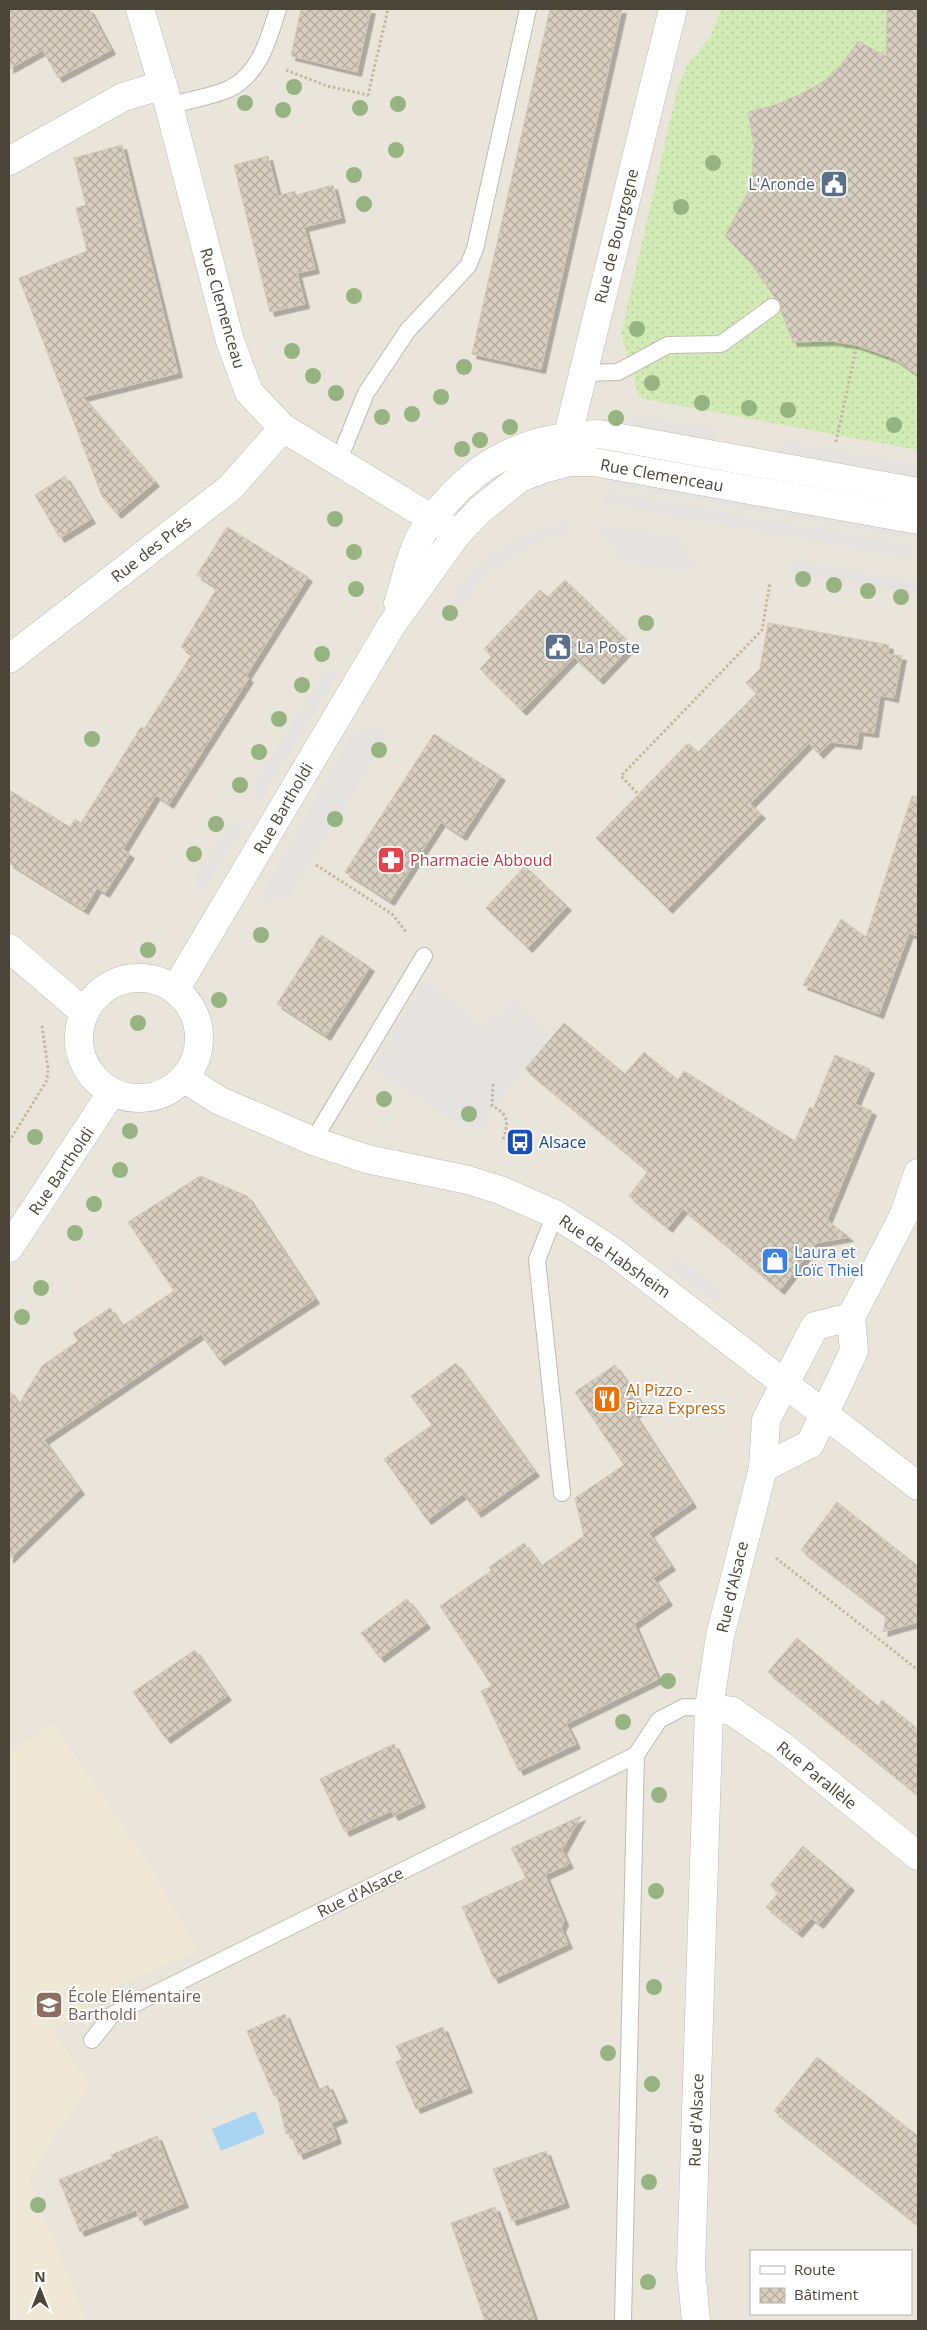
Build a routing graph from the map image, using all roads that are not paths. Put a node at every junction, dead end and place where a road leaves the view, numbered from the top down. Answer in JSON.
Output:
{"nodes":[{"id":1,"x":140,"y":9,"type":"edge"},
{"id":2,"x":278,"y":9,"type":"edge"},
{"id":3,"x":528,"y":9,"type":"edge"},
{"id":4,"x":673,"y":9,"type":"edge"},
{"id":5,"x":166,"y":95,"type":"junction"},
{"id":6,"x":9,"y":161,"type":"edge"},
{"id":7,"x":772,"y":307,"type":"dead end"},
{"id":8,"x":583,"y":373,"type":"junction"},
{"id":9,"x":283,"y":428,"type":"junction"},
{"id":10,"x":567,"y":435,"type":"junction"},
{"id":11,"x":338,"y":462,"type":"junction"},
{"id":12,"x":561,"y":464,"type":"junction"},
{"id":13,"x":918,"y":492,"type":"edge"},
{"id":14,"x":432,"y":518,"type":"junction"},
{"id":15,"x":918,"y":520,"type":"edge"},
{"id":16,"x":457,"y":534,"type":"junction"},
{"id":17,"x":391,"y":626,"type":"junction"},
{"id":18,"x":9,"y":659,"type":"edge"},
{"id":19,"x":9,"y":948,"type":"edge"},
{"id":20,"x":424,"y":956,"type":"road end"},
{"id":21,"x":175,"y":990,"type":"junction"},
{"id":22,"x":85,"y":1013,"type":"junction"},
{"id":23,"x":184,"y":1078,"type":"junction"},
{"id":24,"x":112,"y":1092,"type":"junction"},
{"id":25,"x":313,"y":1141,"type":"junction"},
{"id":26,"x":918,"y":1173,"type":"edge"},
{"id":27,"x":555,"y":1214,"type":"junction"},
{"id":28,"x":9,"y":1248,"type":"edge"},
{"id":29,"x":851,"y":1317,"type":"junction"},
{"id":30,"x":785,"y":1383,"type":"junction"},
{"id":31,"x":825,"y":1413,"type":"junction"},
{"id":32,"x":763,"y":1468,"type":"junction"},
{"id":33,"x":918,"y":1486,"type":"edge"},
{"id":34,"x":562,"y":1493,"type":"dead end"},
{"id":35,"x":709,"y":1708,"type":"junction"},
{"id":36,"x":636,"y":1755,"type":"junction"},
{"id":37,"x":918,"y":1856,"type":"edge"},
{"id":38,"x":92,"y":2040,"type":"dead end"},
{"id":39,"x":624,"y":2321,"type":"edge"},
{"id":40,"x":696,"y":2321,"type":"edge"}],
"edges":[{"from":1,"to":5,"type":"street","name":"Rue Clemenceau"},
{"from":2,"to":5,"type":"lane"},
{"from":3,"to":11,"type":"lane"},
{"from":4,"to":8,"type":"street","name":"Rue de Bourgogne"},
{"from":5,"to":6,"type":"street"},
{"from":5,"to":9,"type":"street","name":"Rue Clemenceau"},
{"from":7,"to":8,"type":"lane"},
{"from":8,"to":10,"type":"street","name":"Rue de Bourgogne"},
{"from":9,"to":11,"type":"street","name":"Rue Clemenceau"},
{"from":9,"to":18,"type":"street","name":"Rue des Prés"},
{"from":10,"to":12,"type":"street","name":"Rue de Bourgogne"},
{"from":10,"to":13,"type":"street","name":"Rue Clemenceau"},
{"from":10,"to":14,"type":"street","name":"Rue Clemenceau"},
{"from":11,"to":14,"type":"street","name":"Rue Clemenceau"},
{"from":12,"to":15,"type":"street","name":"Rue Clemenceau"},
{"from":12,"to":16,"type":"street","name":"Rue Clemenceau"},
{"from":14,"to":16,"type":"street","name":"Rue Clemenceau"},
{"from":14,"to":17,"type":"street","name":"Rue Bartholdi"},
{"from":16,"to":17,"type":"street","name":"Rue Bartholdi"},
{"from":17,"to":21,"type":"street","name":"Rue Bartholdi"},
{"from":19,"to":22,"type":"street"},
{"from":20,"to":25,"type":"lane"},
{"from":21,"to":22,"type":"street"},
{"from":21,"to":23,"type":"street"},
{"from":22,"to":24,"type":"street"},
{"from":23,"to":24,"type":"street"},
{"from":23,"to":25,"type":"street","name":"Rue de Habsheim"},
{"from":24,"to":28,"type":"street","name":"Rue Bartholdi"},
{"from":25,"to":27,"type":"street","name":"Rue de Habsheim"},
{"from":26,"to":29,"type":"street"},
{"from":27,"to":30,"type":"street","name":"Rue de Habsheim"},
{"from":27,"to":34,"type":"lane"},
{"from":29,"to":30,"type":"street","name":"Rue d'Alsace"},
{"from":29,"to":31,"type":"street"},
{"from":30,"to":31,"type":"street","name":"Rue de Habsheim"},
{"from":30,"to":32,"type":"street","name":"Rue d'Alsace"},
{"from":31,"to":32,"type":"street"},
{"from":31,"to":33,"type":"street","name":"Rue de Habsheim"},
{"from":32,"to":35,"type":"street","name":"Rue d'Alsace"},
{"from":35,"to":36,"type":"lane"},
{"from":35,"to":37,"type":"street","name":"Rue Parallèle"},
{"from":35,"to":40,"type":"street","name":"Rue d'Alsace"},
{"from":36,"to":38,"type":"lane","name":"Rue d'Alsace"},
{"from":36,"to":39,"type":"lane"}]}
